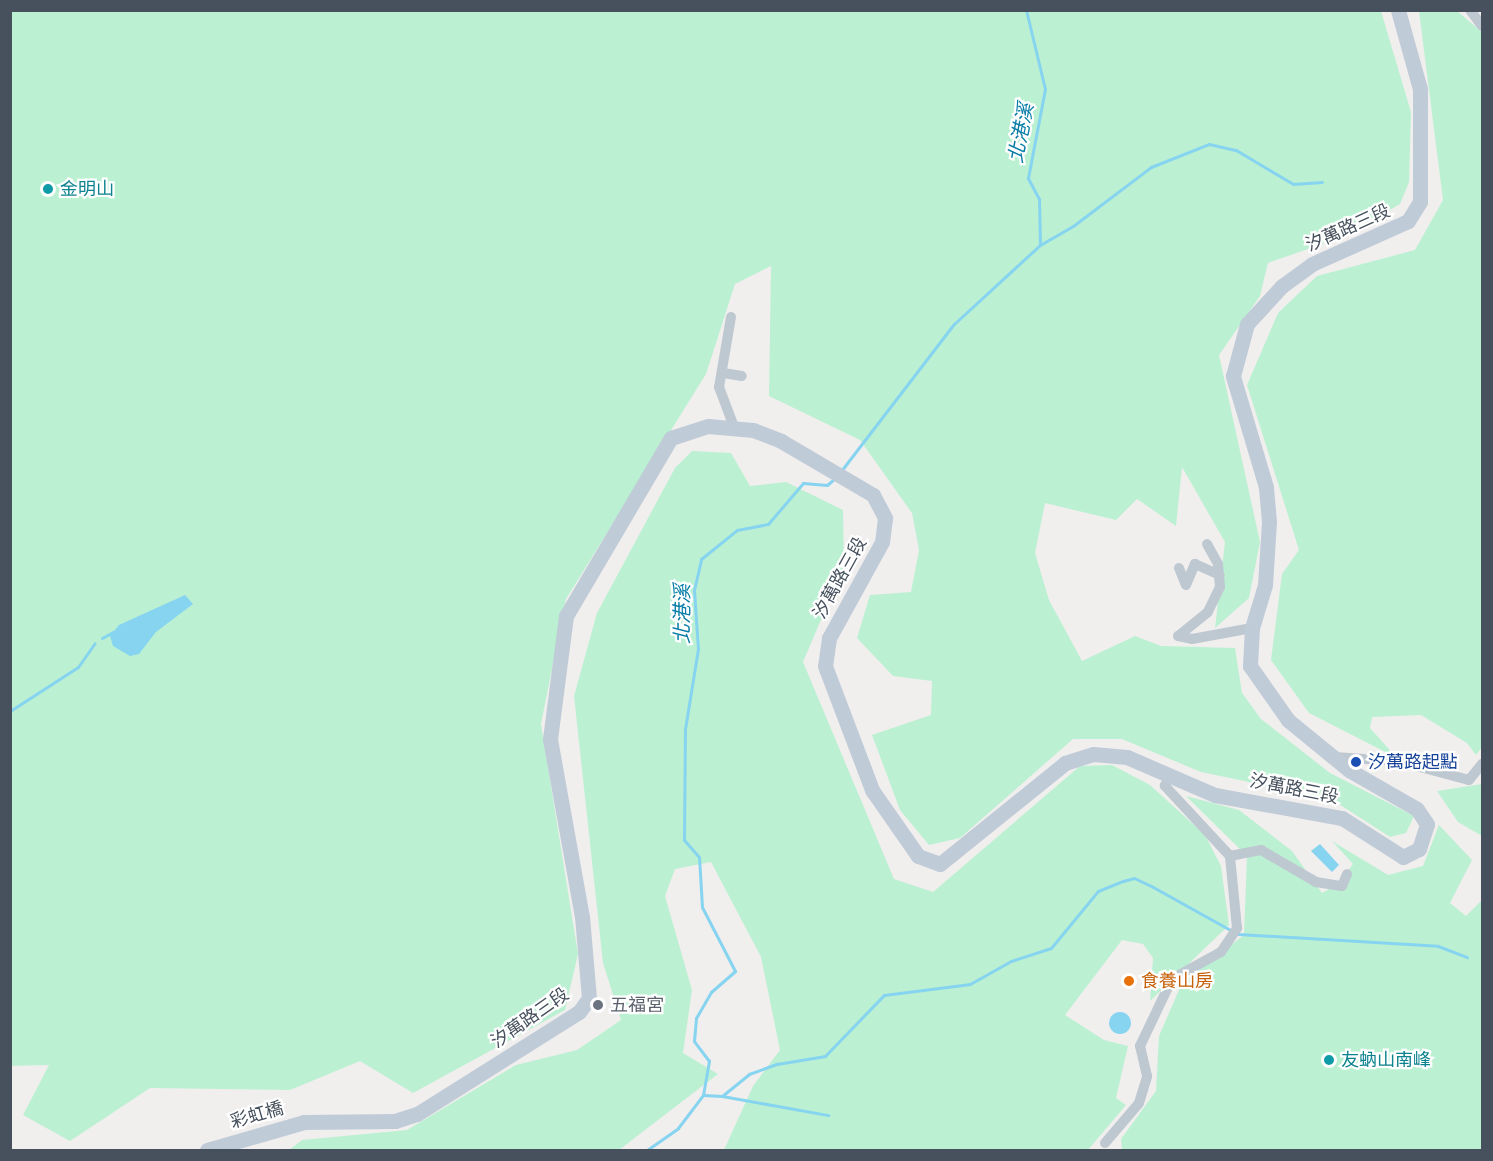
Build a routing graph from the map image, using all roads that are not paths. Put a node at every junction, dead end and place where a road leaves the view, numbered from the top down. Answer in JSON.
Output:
{"nodes":[{"id":1,"x":1398,"y":10,"type":"edge"},
{"id":2,"x":1470,"y":10,"type":"edge"},
{"id":3,"x":1482,"y":26,"type":"edge"},
{"id":4,"x":731,"y":317,"type":"dead end"},
{"id":5,"x":723,"y":373,"type":"junction"},
{"id":6,"x":742,"y":376,"type":"dead end"},
{"id":7,"x":734,"y":427,"type":"junction"},
{"id":8,"x":1208,"y":544,"type":"dead end"},
{"id":9,"x":1179,"y":568,"type":"dead end"},
{"id":10,"x":1220,"y":575,"type":"junction"},
{"id":11,"x":1252,"y":628,"type":"junction"},
{"id":12,"x":1332,"y":757,"type":"junction"},
{"id":13,"x":1482,"y":764,"type":"edge"},
{"id":14,"x":1170,"y":774,"type":"junction"},
{"id":15,"x":1230,"y":856,"type":"junction"},
{"id":16,"x":1347,"y":874,"type":"dead end"},
{"id":17,"x":318,"y":1124,"type":"joint"},
{"id":18,"x":1105,"y":1143,"type":"dead end"},
{"id":19,"x":207,"y":1150,"type":"edge"}],
"edges":[{"from":1,"to":11,"type":"street","name":"汐萬路三段"},
{"from":2,"to":3,"type":"street"},
{"from":4,"to":5,"type":"street"},
{"from":5,"to":6,"type":"street"},
{"from":5,"to":7,"type":"street"},
{"from":7,"to":14,"type":"street","name":"汐萬路三段"},
{"from":7,"to":17,"type":"street","name":"汐萬路三段"},
{"from":8,"to":10,"type":"street"},
{"from":9,"to":10,"type":"street"},
{"from":10,"to":11,"type":"street"},
{"from":11,"to":12,"type":"street","name":"汐萬路三段"},
{"from":12,"to":13,"type":"street"},
{"from":12,"to":14,"type":"street","name":"汐萬路三段"},
{"from":14,"to":15,"type":"street"},
{"from":15,"to":16,"type":"street"},
{"from":15,"to":18,"type":"street"},
{"from":17,"to":19,"type":"street","name":"彩虹橋"}]}
